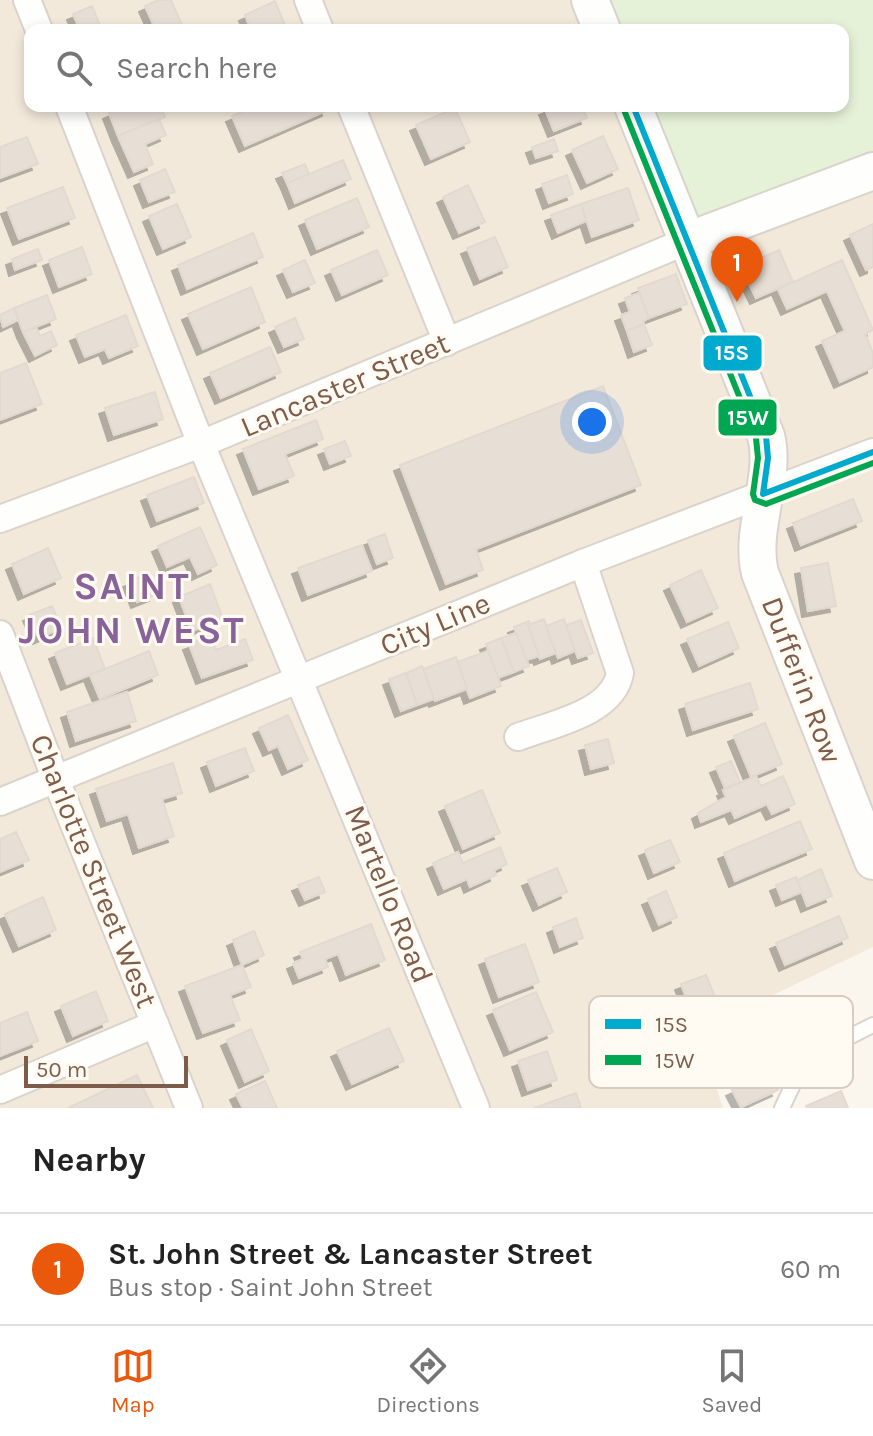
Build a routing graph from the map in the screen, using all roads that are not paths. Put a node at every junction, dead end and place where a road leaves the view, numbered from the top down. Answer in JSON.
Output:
{"nodes":[{"id":1,"x":27,"y":0,"type":"edge"},
{"id":2,"x":308,"y":0,"type":"edge"},
{"id":3,"x":590,"y":0,"type":"edge"},
{"id":4,"x":37,"y":24,"type":"edge"},
{"id":5,"x":318,"y":24,"type":"edge"},
{"id":6,"x":600,"y":24,"type":"edge"},
{"id":7,"x":71,"y":112,"type":"edge"},
{"id":8,"x":353,"y":112,"type":"edge"},
{"id":9,"x":635,"y":112,"type":"edge"},
{"id":10,"x":873,"y":171,"type":"edge"},
{"id":11,"x":687,"y":241,"type":"junction"},
{"id":12,"x":447,"y":342,"type":"junction"},
{"id":13,"x":201,"y":444,"type":"junction"},
{"id":14,"x":873,"y":452,"type":"edge"},
{"id":15,"x":763,"y":494,"type":"junction"},
{"id":16,"x":0,"y":519,"type":"edge"},
{"id":17,"x":583,"y":563,"type":"junction"},
{"id":18,"x":0,"y":634,"type":"edge"},
{"id":19,"x":301,"y":680,"type":"junction"},
{"id":20,"x":518,"y":737,"type":"dead end"},
{"id":21,"x":56,"y":780,"type":"junction"},
{"id":22,"x":0,"y":802,"type":"edge"},
{"id":23,"x":873,"y":861,"type":"edge"},
{"id":24,"x":155,"y":1024,"type":"junction"},
{"id":25,"x":873,"y":1025,"type":"edge"},
{"id":26,"x":853,"y":1035,"type":"edge"},
{"id":27,"x":791,"y":1088,"type":"edge"},
{"id":28,"x":0,"y":1090,"type":"edge"},
{"id":29,"x":189,"y":1108,"type":"edge"},
{"id":30,"x":476,"y":1108,"type":"edge"},
{"id":31,"x":782,"y":1108,"type":"edge"}],
"edges":[{"from":1,"to":4,"type":"street"},
{"from":2,"to":5,"type":"street"},
{"from":3,"to":6,"type":"street"},
{"from":7,"to":13,"type":"street","name":"Martello Road"},
{"from":8,"to":12,"type":"street"},
{"from":9,"to":11,"type":"street","name":"Dufferin Row"},
{"from":10,"to":11,"type":"street"},
{"from":11,"to":12,"type":"street","name":"Lancaster Street"},
{"from":11,"to":15,"type":"street","name":"Dufferin Row"},
{"from":12,"to":13,"type":"street","name":"Lancaster Street"},
{"from":13,"to":16,"type":"street","name":"Lancaster Street"},
{"from":13,"to":19,"type":"street","name":"Martello Road"},
{"from":14,"to":15,"type":"street","name":"City Line"},
{"from":15,"to":17,"type":"street","name":"City Line"},
{"from":15,"to":23,"type":"street","name":"Dufferin Row"},
{"from":17,"to":19,"type":"street","name":"City Line"},
{"from":17,"to":20,"type":"street"},
{"from":18,"to":21,"type":"street","name":"Charlotte Street West"},
{"from":19,"to":21,"type":"street","name":"City Line"},
{"from":19,"to":30,"type":"street","name":"Martello Road"},
{"from":21,"to":22,"type":"street","name":"City Line"},
{"from":21,"to":24,"type":"street","name":"Charlotte Street West"},
{"from":24,"to":28,"type":"street"},
{"from":24,"to":29,"type":"street","name":"Charlotte Street West"},
{"from":25,"to":26,"type":"lane"},
{"from":27,"to":31,"type":"lane"}]}
